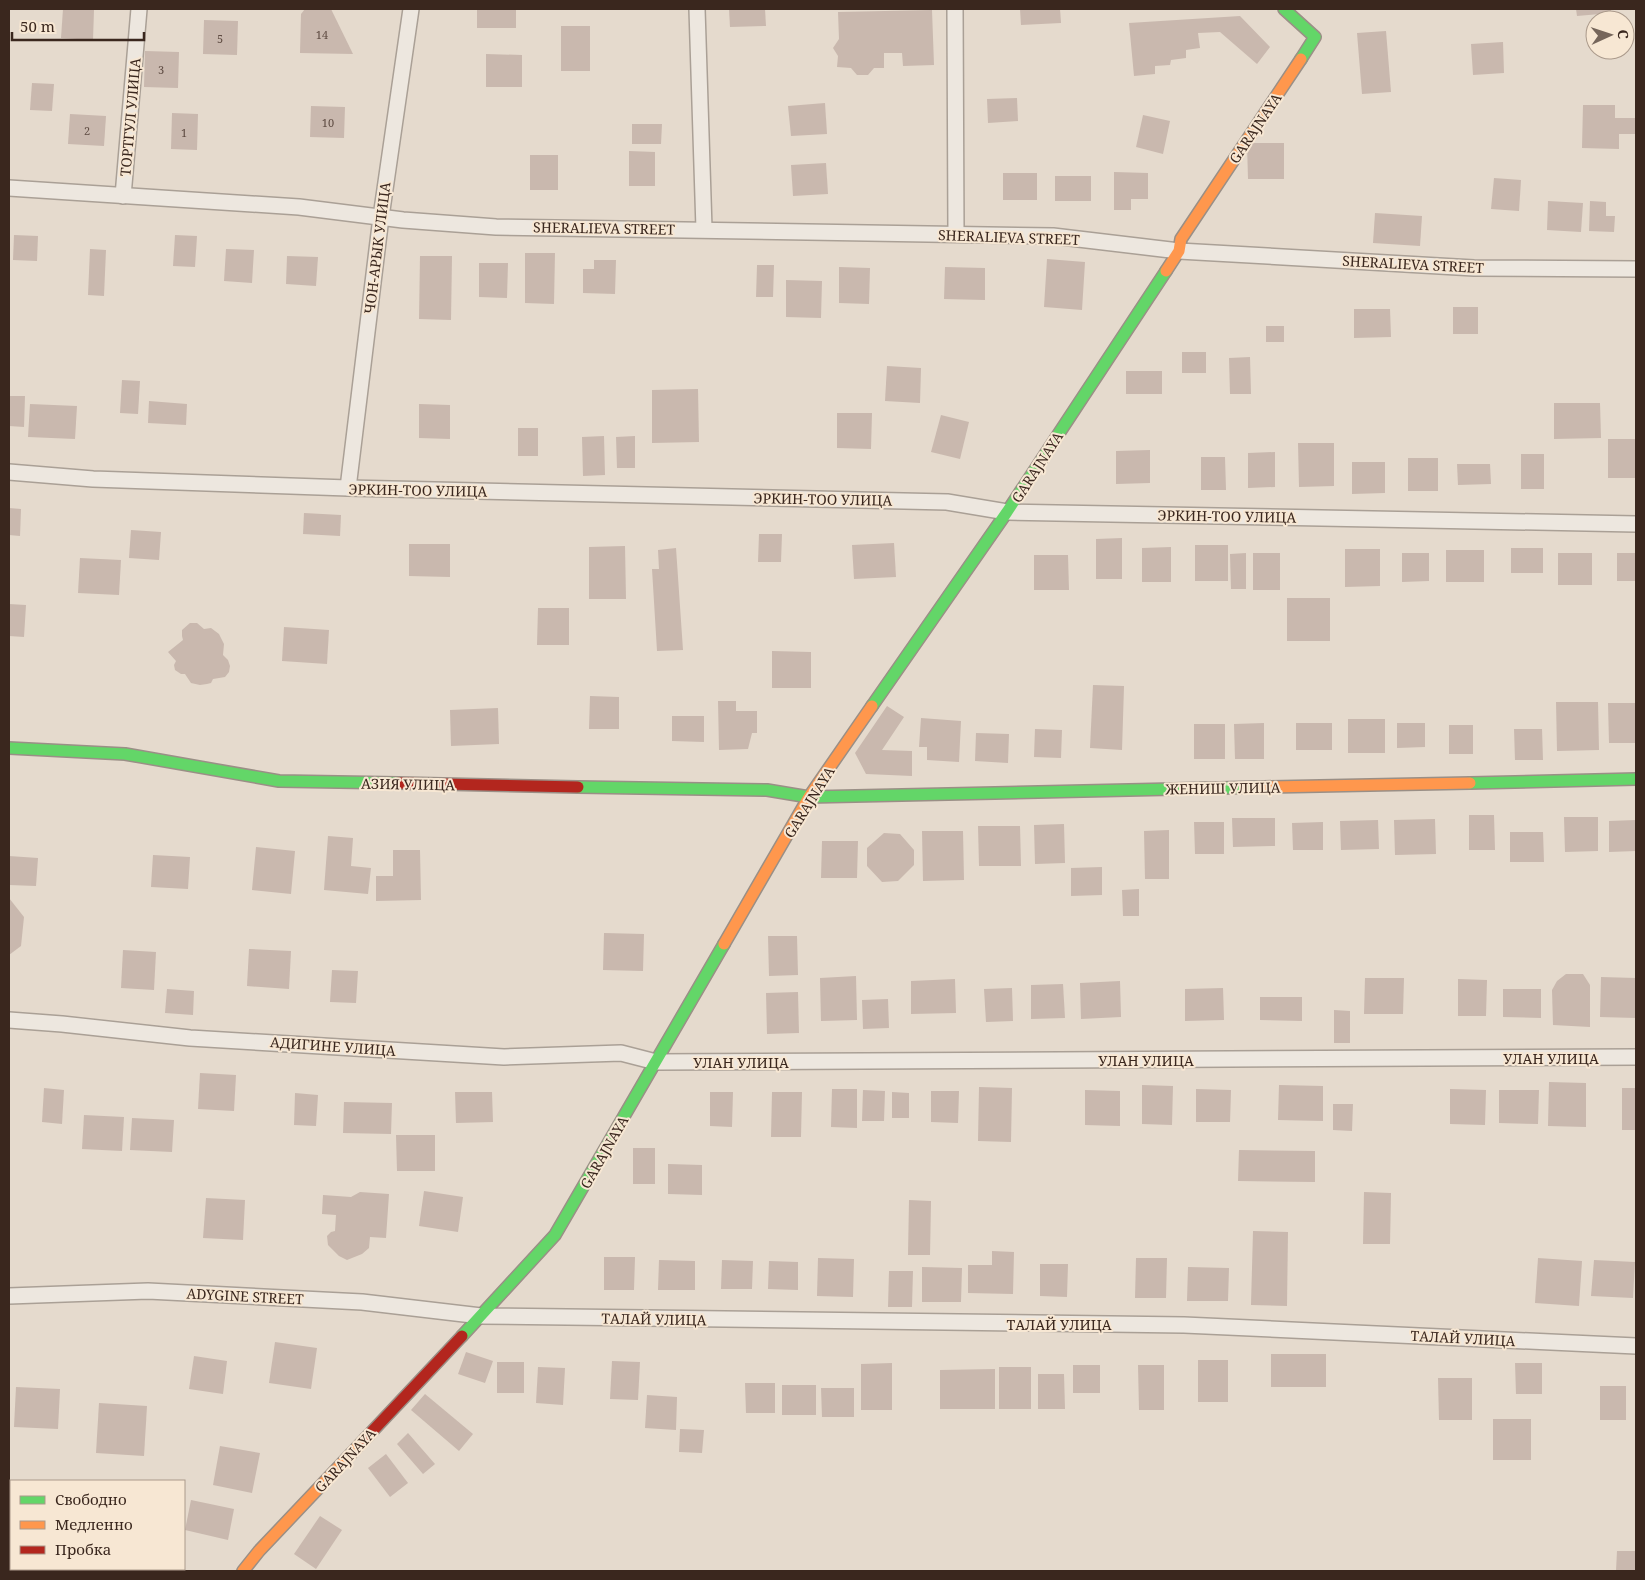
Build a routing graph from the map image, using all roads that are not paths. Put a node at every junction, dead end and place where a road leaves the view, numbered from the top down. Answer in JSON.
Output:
{"nodes":[{"id":1,"x":139,"y":9,"type":"edge"},
{"id":2,"x":411,"y":9,"type":"edge"},
{"id":3,"x":697,"y":9,"type":"edge"},
{"id":4,"x":955,"y":9,"type":"edge"},
{"id":5,"x":1284,"y":9,"type":"edge"},
{"id":6,"x":9,"y":188,"type":"edge"},
{"id":7,"x":123,"y":196,"type":"junction"},
{"id":8,"x":380,"y":217,"type":"junction"},
{"id":9,"x":704,"y":229,"type":"junction"},
{"id":10,"x":956,"y":234,"type":"junction"},
{"id":11,"x":1179,"y":251,"type":"junction"},
{"id":12,"x":1636,"y":269,"type":"edge"},
{"id":13,"x":9,"y":472,"type":"edge"},
{"id":14,"x":348,"y":488,"type":"junction"},
{"id":15,"x":1007,"y":512,"type":"junction"},
{"id":16,"x":1636,"y":524,"type":"edge"},
{"id":17,"x":9,"y":748,"type":"edge"},
{"id":18,"x":1636,"y":779,"type":"edge"},
{"id":19,"x":809,"y":797,"type":"junction"},
{"id":20,"x":9,"y":1020,"type":"edge"},
{"id":21,"x":1636,"y":1057,"type":"edge"},
{"id":22,"x":656,"y":1062,"type":"junction"},
{"id":23,"x":9,"y":1296,"type":"edge"},
{"id":24,"x":481,"y":1316,"type":"junction"},
{"id":25,"x":1636,"y":1346,"type":"edge"},
{"id":26,"x":243,"y":1571,"type":"edge"}],
"edges":[{"from":1,"to":7,"type":"street","name":"ТОРТГУЛ УЛИЦА"},
{"from":2,"to":8,"type":"street","name":"ЧОН-АРЫК УЛИЦА"},
{"from":3,"to":9,"type":"street"},
{"from":4,"to":10,"type":"street"},
{"from":5,"to":11,"type":"street","name":"GARAJNAYA"},
{"from":6,"to":7,"type":"street","name":"SHERALIEVA STREET"},
{"from":7,"to":8,"type":"street","name":"SHERALIEVA STREET"},
{"from":8,"to":9,"type":"street","name":"SHERALIEVA STREET"},
{"from":8,"to":14,"type":"street","name":"ЧОН-АРЫК УЛИЦА"},
{"from":9,"to":10,"type":"street","name":"SHERALIEVA STREET"},
{"from":10,"to":11,"type":"street","name":"SHERALIEVA STREET"},
{"from":11,"to":12,"type":"street","name":"SHERALIEVA STREET"},
{"from":11,"to":15,"type":"street","name":"GARAJNAYA"},
{"from":13,"to":14,"type":"street","name":"ЭРКИН-ТОО УЛИЦА"},
{"from":14,"to":15,"type":"street","name":"ЭРКИН-ТОО УЛИЦА"},
{"from":15,"to":16,"type":"street","name":"ЭРКИН-ТОО УЛИЦА"},
{"from":15,"to":19,"type":"street","name":"GARAJNAYA"},
{"from":17,"to":19,"type":"street","name":"АЗИЯ УЛИЦА"},
{"from":18,"to":19,"type":"street","name":"ЖЕНИШ УЛИЦА"},
{"from":19,"to":22,"type":"street","name":"GARAJNAYA"},
{"from":20,"to":22,"type":"street","name":"АДИГИНЕ УЛИЦА"},
{"from":21,"to":22,"type":"street","name":"УЛАН УЛИЦА"},
{"from":22,"to":24,"type":"street","name":"GARAJNAYA"},
{"from":23,"to":24,"type":"street","name":"ADYGINE STREET"},
{"from":24,"to":25,"type":"street","name":"ТАЛАЙ УЛИЦА"},
{"from":24,"to":26,"type":"street","name":"GARAJNAYA"}]}
